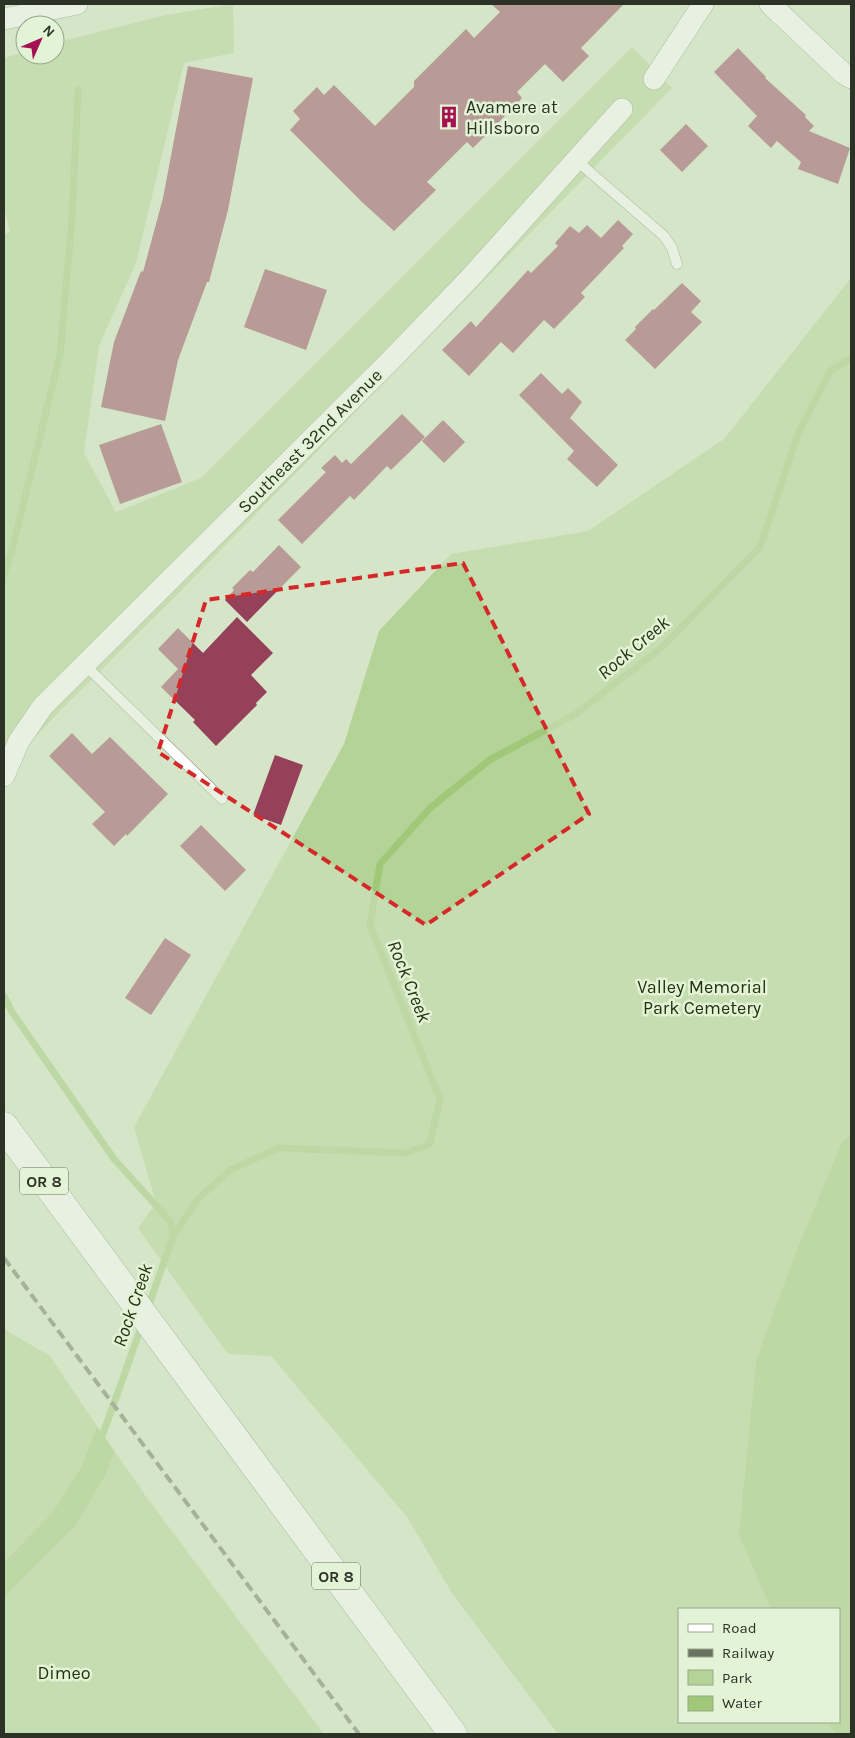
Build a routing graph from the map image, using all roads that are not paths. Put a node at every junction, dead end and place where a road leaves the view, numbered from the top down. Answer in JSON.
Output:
{"nodes":[{"id":1,"x":77,"y":4,"type":"edge"},
{"id":2,"x":703,"y":4,"type":"edge"},
{"id":3,"x":770,"y":4,"type":"edge"},
{"id":4,"x":4,"y":19,"type":"edge"},
{"id":5,"x":851,"y":78,"type":"edge"},
{"id":6,"x":654,"y":79,"type":"dead end"},
{"id":7,"x":622,"y":109,"type":"dead end"},
{"id":8,"x":576,"y":160,"type":"junction"},
{"id":9,"x":677,"y":264,"type":"dead end"},
{"id":10,"x":85,"y":665,"type":"junction"},
{"id":11,"x":4,"y":776,"type":"edge"},
{"id":12,"x":222,"y":799,"type":"dead end"},
{"id":13,"x":4,"y":1126,"type":"edge"},
{"id":14,"x":453,"y":1734,"type":"edge"}],
"edges":[{"from":1,"to":4,"type":"street"},
{"from":2,"to":6,"type":"street"},
{"from":3,"to":5,"type":"street"},
{"from":7,"to":8,"type":"street","name":"Southeast 32nd Avenue"},
{"from":8,"to":9,"type":"lane"},
{"from":8,"to":10,"type":"street","name":"Southeast 32nd Avenue"},
{"from":10,"to":11,"type":"street","name":"Southeast 32nd Avenue"},
{"from":10,"to":12,"type":"lane"},
{"from":13,"to":14,"type":"main road","number":"OR 8"}]}
